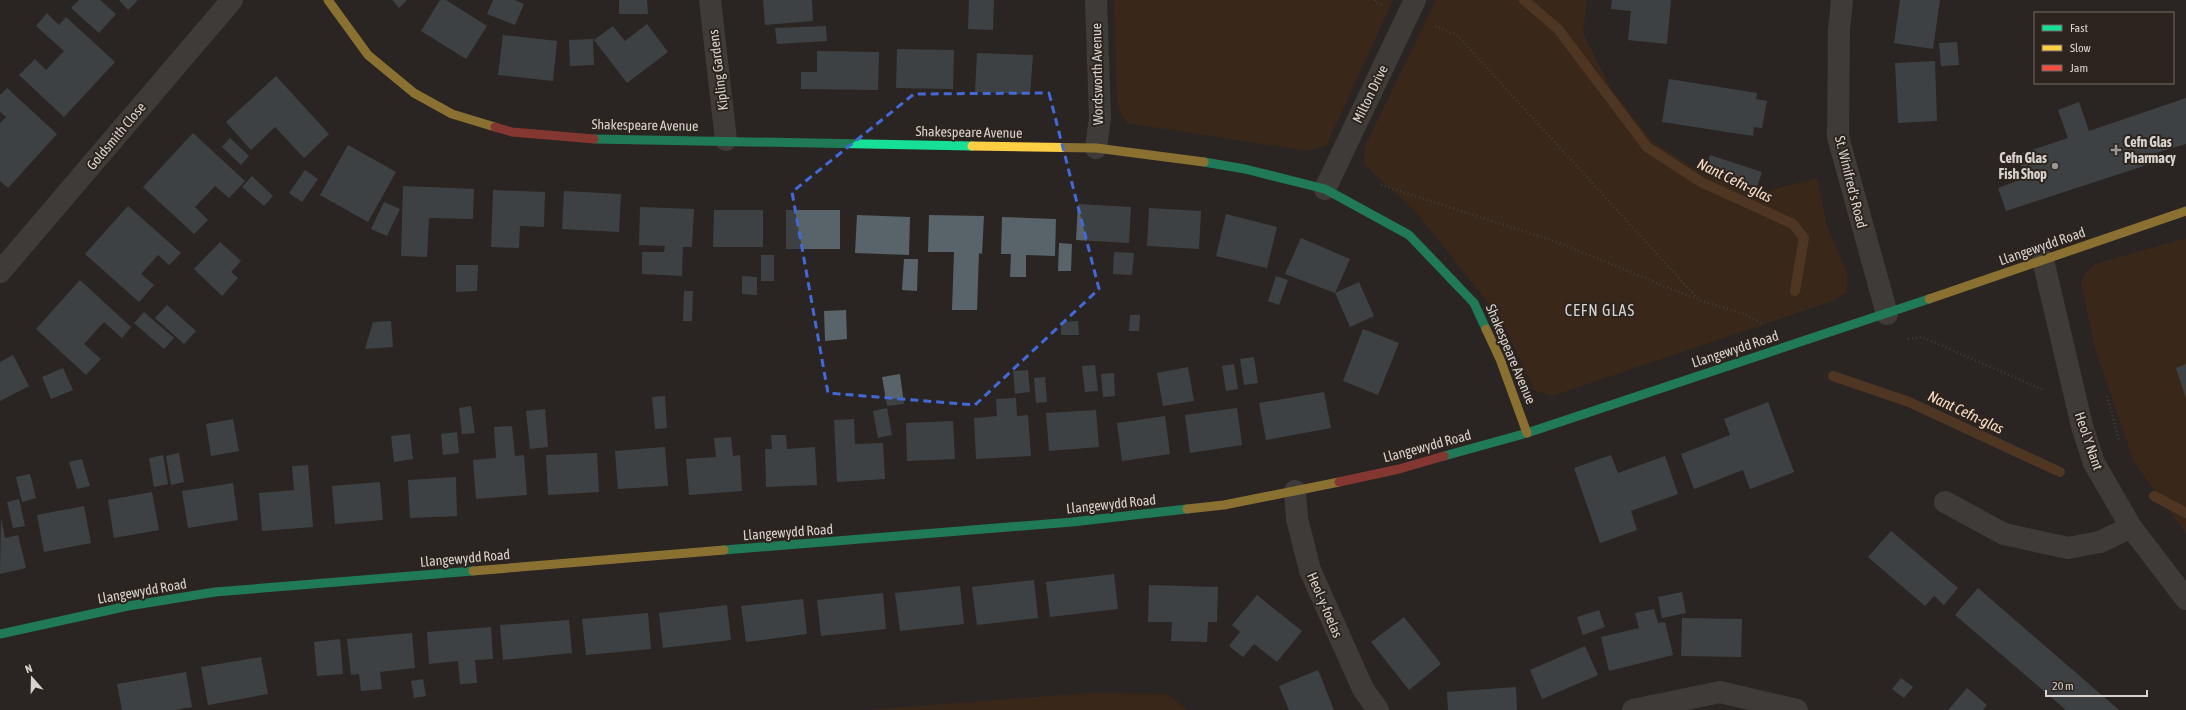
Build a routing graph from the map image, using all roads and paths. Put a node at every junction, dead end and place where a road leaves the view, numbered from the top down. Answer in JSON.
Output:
{"nodes":[{"id":1,"x":232,"y":0,"type":"edge"},
{"id":2,"x":328,"y":0,"type":"edge"},
{"id":3,"x":710,"y":0,"type":"edge"},
{"id":4,"x":1096,"y":0,"type":"edge"},
{"id":5,"x":1375,"y":0,"type":"edge"},
{"id":6,"x":1842,"y":0,"type":"edge"},
{"id":7,"x":1412,"y":8,"type":"edge"},
{"id":8,"x":726,"y":140,"type":"junction"},
{"id":9,"x":1096,"y":148,"type":"junction"},
{"id":10,"x":1377,"y":183,"type":"dead end"},
{"id":11,"x":1325,"y":189,"type":"junction"},
{"id":12,"x":2186,"y":211,"type":"edge"},
{"id":13,"x":2043,"y":260,"type":"junction"},
{"id":14,"x":0,"y":272,"type":"edge"},
{"id":15,"x":1698,"y":300,"type":"junction"},
{"id":16,"x":1887,"y":314,"type":"junction"},
{"id":17,"x":1901,"y":341,"type":"dead end"},
{"id":18,"x":1794,"y":344,"type":"junction"},
{"id":19,"x":2072,"y":382,"type":"junction"},
{"id":20,"x":2105,"y":388,"type":"dead end"},
{"id":21,"x":1527,"y":433,"type":"junction"},
{"id":22,"x":2121,"y":447,"type":"dead end"},
{"id":23,"x":1295,"y":491,"type":"junction"},
{"id":24,"x":1945,"y":502,"type":"dead end"},
{"id":25,"x":2131,"y":527,"type":"junction"},
{"id":26,"x":2186,"y":598,"type":"edge"},
{"id":27,"x":0,"y":634,"type":"edge"},
{"id":28,"x":1378,"y":710,"type":"edge"},
{"id":29,"x":1633,"y":710,"type":"edge"},
{"id":30,"x":1797,"y":710,"type":"edge"}],
"edges":[{"from":1,"to":14,"type":"street","name":"Goldsmith Close"},
{"from":2,"to":8,"type":"street","name":"Shakespeare Avenue"},
{"from":3,"to":8,"type":"street","name":"Kipling Gardens"},
{"from":4,"to":9,"type":"street","name":"Wordsworth Avenue"},
{"from":5,"to":7,"type":"path"},
{"from":6,"to":16,"type":"street","name":"St. Winifred's Road"},
{"from":7,"to":11,"type":"street","name":"Milton Drive"},
{"from":7,"to":15,"type":"path"},
{"from":8,"to":9,"type":"street","name":"Shakespeare Avenue"},
{"from":9,"to":11,"type":"street","name":"Shakespeare Avenue"},
{"from":10,"to":15,"type":"path"},
{"from":11,"to":21,"type":"street","name":"Shakespeare Avenue"},
{"from":12,"to":13,"type":"street","name":"Llangewydd Road"},
{"from":13,"to":16,"type":"street","name":"Llangewydd Road"},
{"from":13,"to":19,"type":"street","name":"Heol Y Nant"},
{"from":15,"to":18,"type":"path"},
{"from":16,"to":18,"type":"street","name":"Llangewydd Road"},
{"from":17,"to":19,"type":"path"},
{"from":18,"to":21,"type":"street","name":"Llangewydd Road"},
{"from":19,"to":25,"type":"street","name":"Heol Y Nant"},
{"from":20,"to":22,"type":"path"},
{"from":21,"to":23,"type":"street","name":"Llangewydd Road"},
{"from":23,"to":27,"type":"street","name":"Llangewydd Road"},
{"from":23,"to":28,"type":"street","name":"Heol-y-foelas"},
{"from":24,"to":25,"type":"street"},
{"from":25,"to":26,"type":"street","name":"Heol Y Nant"},
{"from":29,"to":30,"type":"street"}]}
